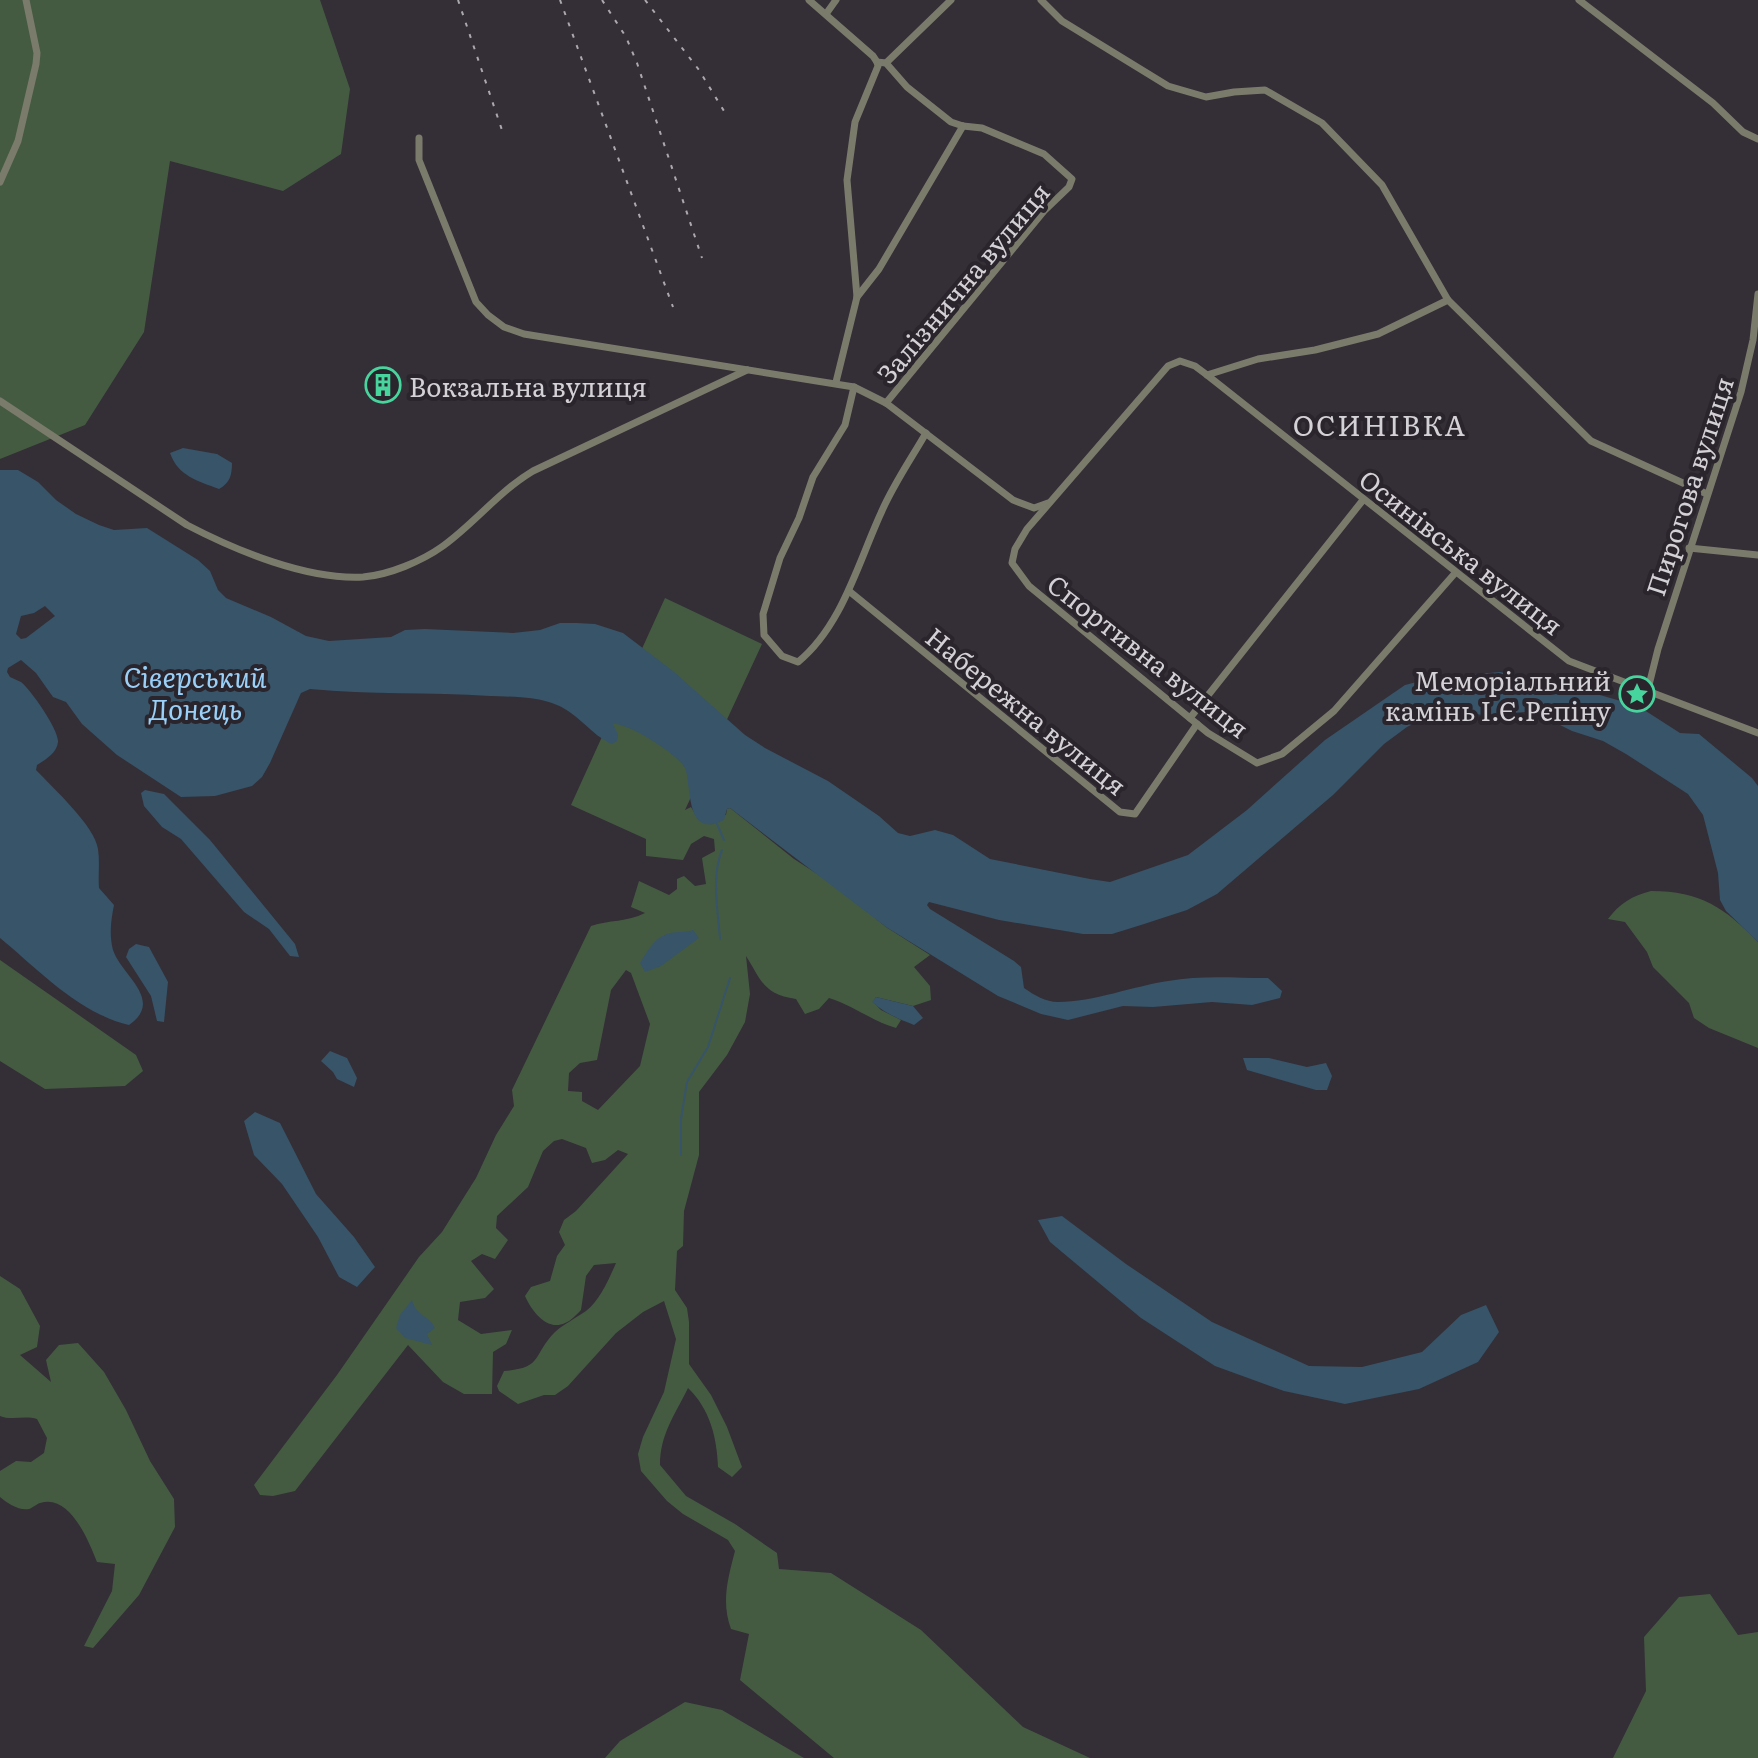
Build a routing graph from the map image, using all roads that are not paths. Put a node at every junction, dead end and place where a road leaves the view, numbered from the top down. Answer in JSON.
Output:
{"nodes":[{"id":1,"x":26,"y":0,"type":"edge"},
{"id":2,"x":809,"y":0,"type":"edge"},
{"id":3,"x":836,"y":0,"type":"edge"},
{"id":4,"x":951,"y":0,"type":"edge"},
{"id":5,"x":1041,"y":0,"type":"edge"},
{"id":6,"x":1579,"y":0,"type":"edge"},
{"id":7,"x":826,"y":14,"type":"junction"},
{"id":8,"x":877,"y":62,"type":"junction"},
{"id":9,"x":886,"y":63,"type":"junction"},
{"id":10,"x":963,"y":126,"type":"junction"},
{"id":11,"x":419,"y":138,"type":"dead end"},
{"id":12,"x":1758,"y":139,"type":"edge"},
{"id":13,"x":0,"y":182,"type":"edge"},
{"id":14,"x":1758,"y":294,"type":"edge"},
{"id":15,"x":857,"y":297,"type":"junction"},
{"id":16,"x":1448,"y":300,"type":"junction"},
{"id":17,"x":1168,"y":366,"type":"joint"},
{"id":18,"x":747,"y":370,"type":"junction"},
{"id":19,"x":1207,"y":375,"type":"junction"},
{"id":20,"x":836,"y":382,"type":"junction"},
{"id":21,"x":854,"y":387,"type":"junction"},
{"id":22,"x":0,"y":401,"type":"edge"},
{"id":23,"x":886,"y":403,"type":"junction"},
{"id":24,"x":926,"y":433,"type":"junction"},
{"id":25,"x":1707,"y":494,"type":"junction"},
{"id":26,"x":1363,"y":500,"type":"junction"},
{"id":27,"x":1050,"y":502,"type":"junction"},
{"id":28,"x":1024,"y":506,"type":"junction"},
{"id":29,"x":1027,"y":529,"type":"junction"},
{"id":30,"x":1689,"y":548,"type":"junction"},
{"id":31,"x":1758,"y":555,"type":"edge"},
{"id":32,"x":1456,"y":572,"type":"junction"},
{"id":33,"x":849,"y":591,"type":"junction"},
{"id":34,"x":1648,"y":689,"type":"junction"},
{"id":35,"x":1194,"y":721,"type":"junction"},
{"id":36,"x":1758,"y":733,"type":"edge"}],
"edges":[{"from":1,"to":13,"type":"street"},
{"from":2,"to":7,"type":"street"},
{"from":3,"to":7,"type":"street"},
{"from":4,"to":9,"type":"street"},
{"from":5,"to":16,"type":"street"},
{"from":6,"to":12,"type":"street"},
{"from":7,"to":8,"type":"street"},
{"from":8,"to":9,"type":"street"},
{"from":8,"to":15,"type":"street"},
{"from":9,"to":10,"type":"street","name":"Залізнична вулиця"},
{"from":10,"to":15,"type":"street"},
{"from":10,"to":23,"type":"street","name":"Залізнична вулиця"},
{"from":11,"to":18,"type":"street"},
{"from":14,"to":25,"type":"street","name":"Пирогова вулиця"},
{"from":15,"to":20,"type":"street"},
{"from":16,"to":19,"type":"street"},
{"from":16,"to":25,"type":"street"},
{"from":17,"to":19,"type":"street","name":"Осинівська вулиця"},
{"from":17,"to":27,"type":"street","name":"Спортивна вулиця"},
{"from":18,"to":20,"type":"street"},
{"from":18,"to":22,"type":"street"},
{"from":19,"to":26,"type":"street","name":"Осинівська вулиця"},
{"from":20,"to":21,"type":"street"},
{"from":21,"to":23,"type":"street"},
{"from":21,"to":33,"type":"street"},
{"from":23,"to":24,"type":"street"},
{"from":24,"to":28,"type":"street"},
{"from":24,"to":33,"type":"street"},
{"from":25,"to":30,"type":"street","name":"Пирогова вулиця"},
{"from":26,"to":32,"type":"street","name":"Осинівська вулиця"},
{"from":26,"to":35,"type":"street","name":"Набережна вулиця"},
{"from":27,"to":28,"type":"street"},
{"from":27,"to":29,"type":"street","name":"Спортивна вулиця"},
{"from":28,"to":29,"type":"street"},
{"from":29,"to":35,"type":"street","name":"Спортивна вулиця"},
{"from":30,"to":31,"type":"street"},
{"from":30,"to":34,"type":"street","name":"Пирогова вулиця"},
{"from":32,"to":34,"type":"street","name":"Осинівська вулиця"},
{"from":32,"to":35,"type":"street","name":"Спортивна вулиця"},
{"from":33,"to":35,"type":"street","name":"Набережна вулиця"},
{"from":34,"to":36,"type":"street","name":"Осинівська вулиця"}]}
